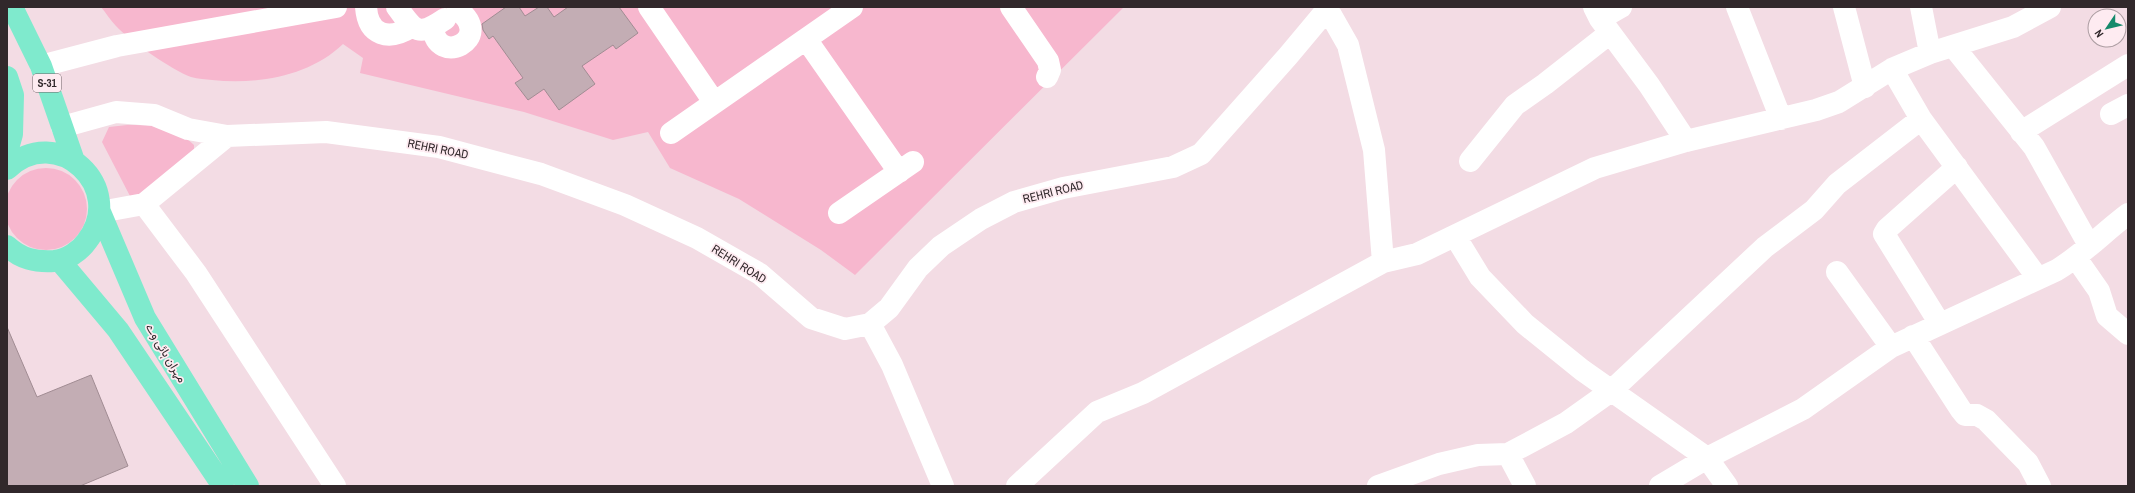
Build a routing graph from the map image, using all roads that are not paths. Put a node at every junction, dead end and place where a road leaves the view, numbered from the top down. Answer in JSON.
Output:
{"nodes":[{"id":1,"x":12,"y":7,"type":"edge"},
{"id":2,"x":336,"y":7,"type":"edge"},
{"id":3,"x":366,"y":7,"type":"edge"},
{"id":4,"x":397,"y":7,"type":"edge"},
{"id":5,"x":649,"y":7,"type":"edge"},
{"id":6,"x":852,"y":7,"type":"edge"},
{"id":7,"x":1621,"y":7,"type":"edge"},
{"id":8,"x":1737,"y":7,"type":"edge"},
{"id":9,"x":1844,"y":7,"type":"edge"},
{"id":10,"x":1921,"y":7,"type":"edge"},
{"id":11,"x":2050,"y":7,"type":"edge"},
{"id":12,"x":460,"y":8,"type":"edge"},
{"id":13,"x":1014,"y":8,"type":"edge"},
{"id":14,"x":1328,"y":8,"type":"edge"},
{"id":15,"x":1601,"y":20,"type":"edge"},
{"id":16,"x":411,"y":27,"type":"junction"},
{"id":17,"x":433,"y":27,"type":"junction"},
{"id":18,"x":806,"y":39,"type":"junction"},
{"id":19,"x":1953,"y":46,"type":"junction"},
{"id":20,"x":1930,"y":53,"type":"junction"},
{"id":21,"x":2128,"y":65,"type":"edge"},
{"id":22,"x":41,"y":66,"type":"junction"},
{"id":23,"x":1892,"y":69,"type":"junction"},
{"id":24,"x":7,"y":77,"type":"edge"},
{"id":25,"x":1047,"y":77,"type":"dead end"},
{"id":26,"x":1865,"y":87,"type":"junction"},
{"id":27,"x":714,"y":102,"type":"junction"},
{"id":28,"x":1781,"y":119,"type":"junction"},
{"id":29,"x":1922,"y":119,"type":"junction"},
{"id":30,"x":62,"y":127,"type":"junction"},
{"id":31,"x":2021,"y":132,"type":"junction"},
{"id":32,"x":671,"y":133,"type":"dead end"},
{"id":33,"x":227,"y":136,"type":"junction"},
{"id":34,"x":1686,"y":141,"type":"junction"},
{"id":35,"x":7,"y":152,"type":"edge"},
{"id":36,"x":74,"y":161,"type":"junction"},
{"id":37,"x":1470,"y":161,"type":"dead end"},
{"id":38,"x":1957,"y":167,"type":"junction"},
{"id":39,"x":7,"y":169,"type":"edge"},
{"id":40,"x":144,"y":204,"type":"junction"},
{"id":41,"x":100,"y":212,"type":"junction"},
{"id":42,"x":839,"y":213,"type":"dead end"},
{"id":43,"x":2128,"y":214,"type":"edge"},
{"id":44,"x":1455,"y":236,"type":"junction"},
{"id":45,"x":7,"y":246,"type":"edge"},
{"id":46,"x":2083,"y":251,"type":"junction"},
{"id":47,"x":7,"y":259,"type":"edge"},
{"id":48,"x":60,"y":261,"type":"junction"},
{"id":49,"x":37,"y":262,"type":"junction"},
{"id":50,"x":1383,"y":262,"type":"junction"},
{"id":51,"x":1837,"y":272,"type":"dead end"},
{"id":52,"x":2038,"y":277,"type":"junction"},
{"id":53,"x":870,"y":324,"type":"junction"},
{"id":54,"x":1940,"y":324,"type":"junction"},
{"id":55,"x":2128,"y":334,"type":"edge"},
{"id":56,"x":1912,"y":336,"type":"junction"},
{"id":57,"x":1891,"y":347,"type":"junction"},
{"id":58,"x":1611,"y":391,"type":"junction"},
{"id":59,"x":1508,"y":454,"type":"junction"},
{"id":60,"x":1707,"y":458,"type":"junction"},
{"id":61,"x":223,"y":486,"type":"edge"},
{"id":62,"x":248,"y":486,"type":"edge"},
{"id":63,"x":335,"y":486,"type":"edge"},
{"id":64,"x":943,"y":486,"type":"edge"},
{"id":65,"x":1017,"y":486,"type":"edge"},
{"id":66,"x":1378,"y":486,"type":"edge"},
{"id":67,"x":1525,"y":486,"type":"edge"},
{"id":68,"x":1660,"y":486,"type":"edge"},
{"id":69,"x":1727,"y":486,"type":"edge"},
{"id":70,"x":2040,"y":486,"type":"edge"}],
"edges":[{"from":1,"to":22,"type":"main road","number":"S-31"},
{"from":2,"to":22,"type":"street"},
{"from":3,"to":16,"type":"street"},
{"from":4,"to":16,"type":"street"},
{"from":5,"to":27,"type":"street"},
{"from":6,"to":18,"type":"street"},
{"from":7,"to":15,"type":"street"},
{"from":8,"to":28,"type":"street"},
{"from":9,"to":26,"type":"street"},
{"from":10,"to":20,"type":"street"},
{"from":11,"to":19,"type":"street"},
{"from":12,"to":17,"type":"street"},
{"from":12,"to":17,"type":"street"},
{"from":13,"to":25,"type":"street"},
{"from":14,"to":50,"type":"street"},
{"from":14,"to":53,"type":"street","name":"REHRI ROAD"},
{"from":15,"to":34,"type":"street"},
{"from":15,"to":37,"type":"street"},
{"from":16,"to":17,"type":"street"},
{"from":18,"to":27,"type":"street"},
{"from":18,"to":42,"type":"street"},
{"from":19,"to":20,"type":"street"},
{"from":19,"to":31,"type":"street"},
{"from":20,"to":23,"type":"street"},
{"from":21,"to":31,"type":"street"},
{"from":22,"to":30,"type":"main road","number":"S-31"},
{"from":23,"to":26,"type":"street"},
{"from":23,"to":29,"type":"street"},
{"from":24,"to":35,"type":"main road"},
{"from":26,"to":28,"type":"street"},
{"from":27,"to":32,"type":"street"},
{"from":28,"to":34,"type":"street"},
{"from":29,"to":38,"type":"street"},
{"from":29,"to":58,"type":"street"},
{"from":30,"to":33,"type":"street","name":"REHRI ROAD"},
{"from":30,"to":36,"type":"main road","number":"S-31"},
{"from":31,"to":46,"type":"street"},
{"from":33,"to":40,"type":"street"},
{"from":33,"to":53,"type":"street","name":"REHRI ROAD"},
{"from":34,"to":44,"type":"street"},
{"from":36,"to":39,"type":"main road"},
{"from":36,"to":41,"type":"main road"},
{"from":38,"to":52,"type":"street"},
{"from":38,"to":54,"type":"street"},
{"from":40,"to":41,"type":"street"},
{"from":40,"to":63,"type":"street"},
{"from":41,"to":48,"type":"main road"},
{"from":41,"to":62,"type":"main road","name":"مہران ہائی وے"},
{"from":43,"to":46,"type":"street"},
{"from":44,"to":50,"type":"street"},
{"from":44,"to":58,"type":"street"},
{"from":45,"to":49,"type":"main road"},
{"from":46,"to":52,"type":"street"},
{"from":46,"to":55,"type":"street"},
{"from":47,"to":49,"type":"main road"},
{"from":48,"to":49,"type":"main road"},
{"from":48,"to":61,"type":"main road"},
{"from":50,"to":65,"type":"street"},
{"from":51,"to":57,"type":"street"},
{"from":52,"to":54,"type":"street"},
{"from":53,"to":64,"type":"street"},
{"from":54,"to":56,"type":"street"},
{"from":56,"to":57,"type":"street"},
{"from":56,"to":70,"type":"street"},
{"from":57,"to":60,"type":"street"},
{"from":58,"to":59,"type":"street"},
{"from":58,"to":60,"type":"street"},
{"from":59,"to":66,"type":"street"},
{"from":59,"to":67,"type":"street"},
{"from":60,"to":68,"type":"street"},
{"from":60,"to":69,"type":"street"}]}
